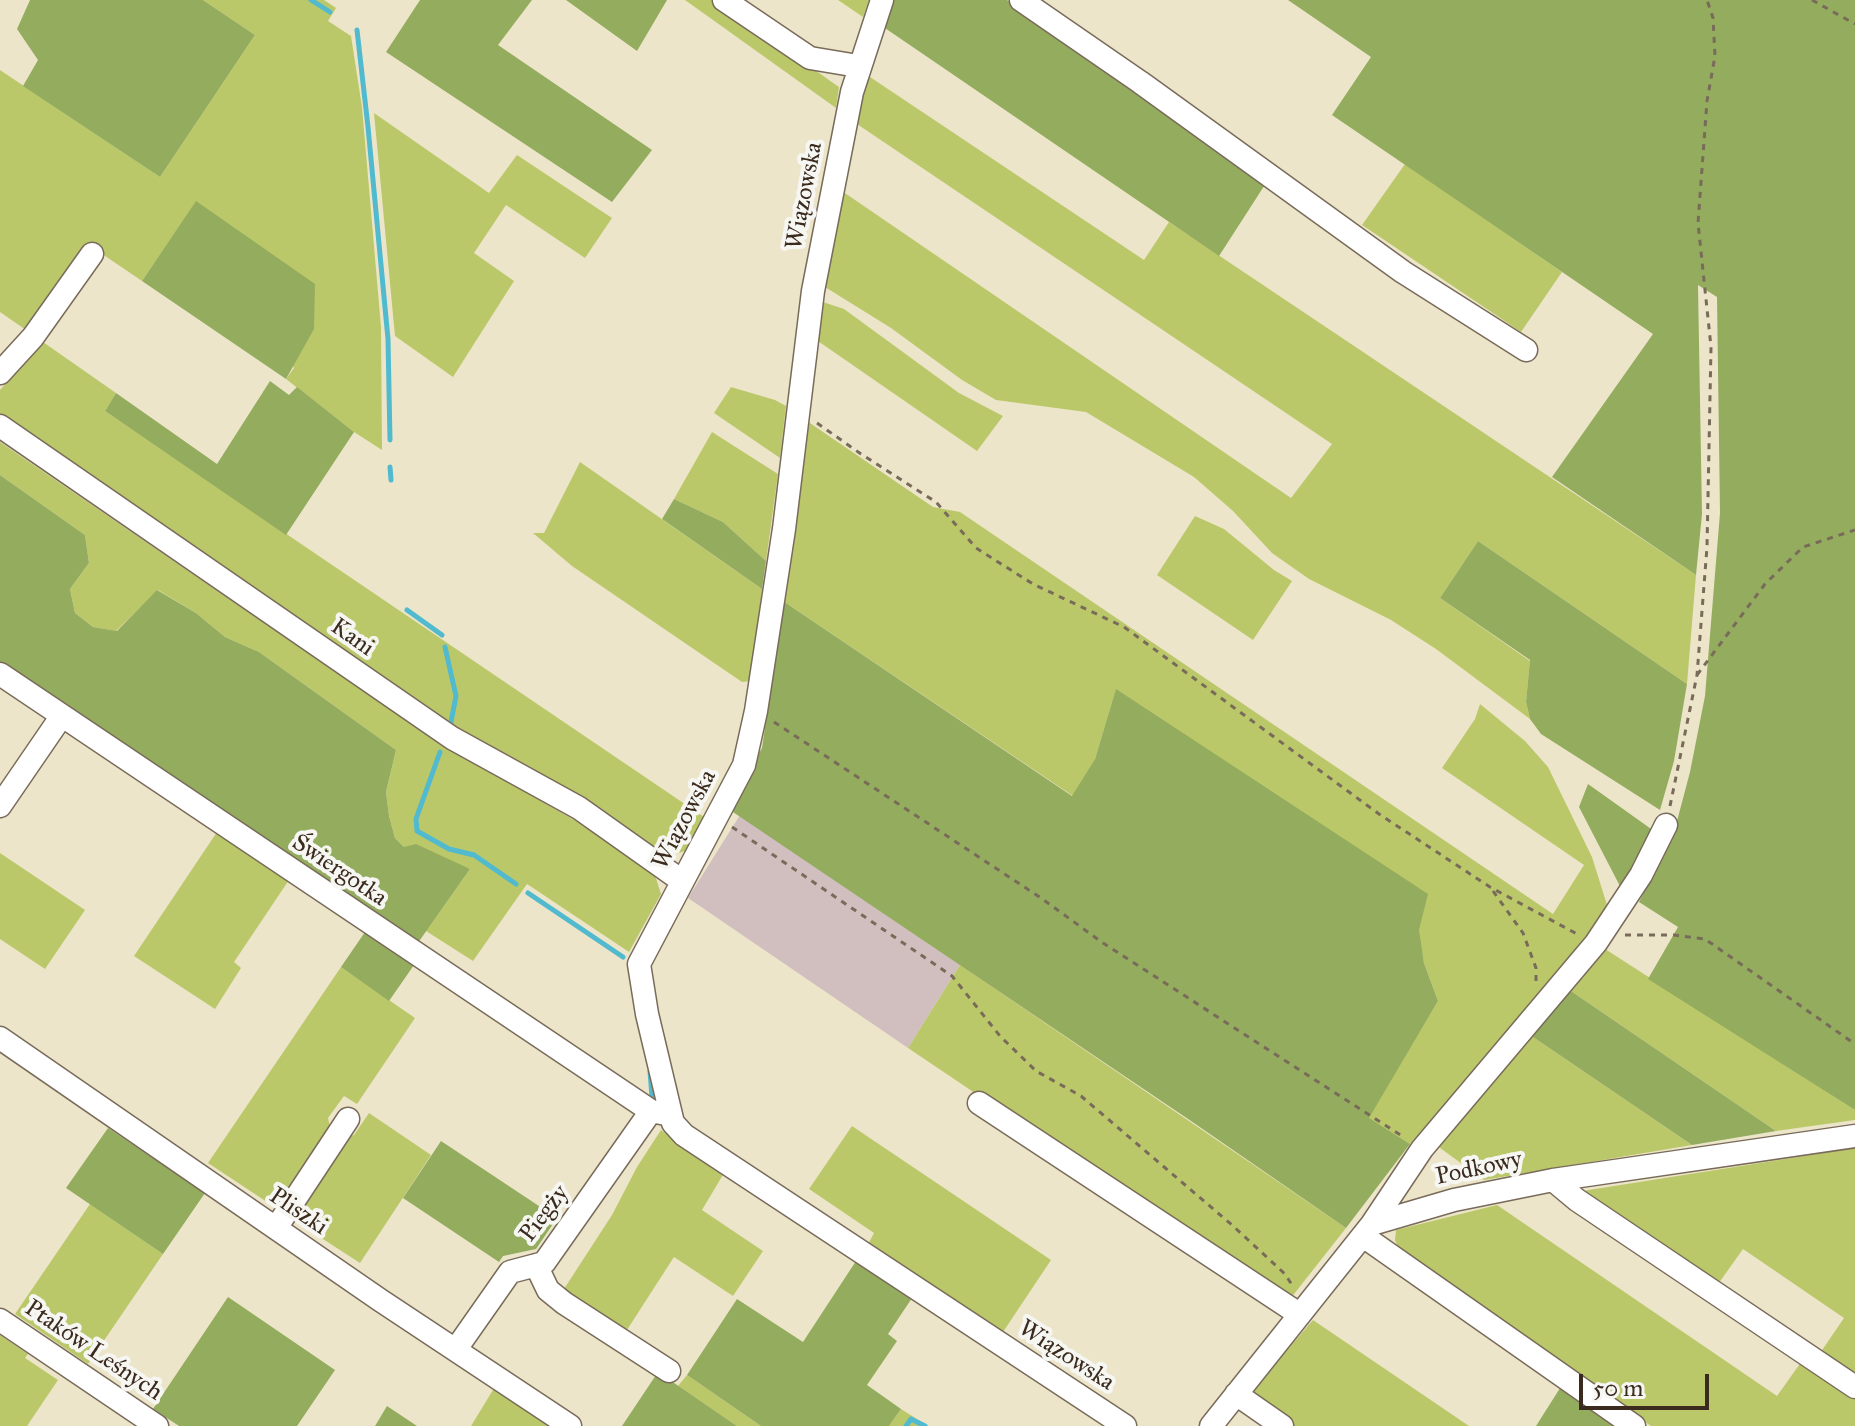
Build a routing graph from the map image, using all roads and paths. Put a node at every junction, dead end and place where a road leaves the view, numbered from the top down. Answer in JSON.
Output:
{"nodes":[{"id":1,"x":724,"y":0,"type":"edge"},
{"id":2,"x":882,"y":0,"type":"edge"},
{"id":3,"x":1021,"y":0,"type":"edge"},
{"id":4,"x":1707,"y":0,"type":"edge"},
{"id":5,"x":1812,"y":0,"type":"edge"},
{"id":6,"x":1855,"y":24,"type":"edge"},
{"id":7,"x":858,"y":66,"type":"junction"},
{"id":8,"x":92,"y":254,"type":"dead end"},
{"id":9,"x":1526,"y":350,"type":"dead end"},
{"id":10,"x":0,"y":373,"type":"edge"},
{"id":11,"x":798,"y":409,"type":"junction"},
{"id":12,"x":0,"y":426,"type":"edge"},
{"id":13,"x":1855,"y":530,"type":"edge"},
{"id":14,"x":0,"y":674,"type":"edge"},
{"id":15,"x":1697,"y":675,"type":"junction"},
{"id":16,"x":756,"y":711,"type":"junction"},
{"id":17,"x":61,"y":717,"type":"junction"},
{"id":18,"x":0,"y":806,"type":"edge"},
{"id":19,"x":1666,"y":825,"type":"joint"},
{"id":20,"x":734,"y":828,"type":"dead end"},
{"id":21,"x":682,"y":881,"type":"junction"},
{"id":22,"x":1490,"y":887,"type":"junction"},
{"id":23,"x":1596,"y":943,"type":"junction"},
{"id":24,"x":1536,"y":984,"type":"dead end"},
{"id":25,"x":0,"y":1038,"type":"edge"},
{"id":26,"x":1855,"y":1044,"type":"edge"},
{"id":27,"x":979,"y":1103,"type":"dead end"},
{"id":28,"x":661,"y":1113,"type":"junction"},
{"id":29,"x":348,"y":1119,"type":"dead end"},
{"id":30,"x":1855,"y":1136,"type":"edge"},
{"id":31,"x":1422,"y":1149,"type":"junction"},
{"id":32,"x":1553,"y":1180,"type":"junction"},
{"id":33,"x":276,"y":1228,"type":"junction"},
{"id":34,"x":1368,"y":1230,"type":"junction"},
{"id":35,"x":536,"y":1265,"type":"junction"},
{"id":36,"x":1302,"y":1309,"type":"junction"},
{"id":37,"x":0,"y":1320,"type":"edge"},
{"id":38,"x":456,"y":1349,"type":"junction"},
{"id":39,"x":669,"y":1371,"type":"dead end"},
{"id":40,"x":1855,"y":1387,"type":"edge"},
{"id":41,"x":1236,"y":1394,"type":"junction"},
{"id":42,"x":157,"y":1426,"type":"edge"},
{"id":43,"x":570,"y":1426,"type":"edge"},
{"id":44,"x":1125,"y":1426,"type":"edge"},
{"id":45,"x":1211,"y":1426,"type":"edge"},
{"id":46,"x":1282,"y":1426,"type":"edge"},
{"id":47,"x":1634,"y":1426,"type":"edge"}],
"edges":[{"from":1,"to":7,"type":"street"},
{"from":2,"to":7,"type":"street","name":"Wiązowska"},
{"from":3,"to":9,"type":"street"},
{"from":4,"to":15,"type":"path"},
{"from":5,"to":6,"type":"path"},
{"from":7,"to":11,"type":"street","name":"Wiązowska"},
{"from":8,"to":10,"type":"street"},
{"from":11,"to":16,"type":"street","name":"Wiązowska"},
{"from":11,"to":22,"type":"path"},
{"from":12,"to":21,"type":"street","name":"Kani"},
{"from":13,"to":15,"type":"path"},
{"from":14,"to":17,"type":"street","name":"Świergotka"},
{"from":15,"to":19,"type":"path"},
{"from":16,"to":21,"type":"street","name":"Wiązowska"},
{"from":16,"to":31,"type":"path"},
{"from":17,"to":18,"type":"street"},
{"from":17,"to":28,"type":"street","name":"Świergotka"},
{"from":19,"to":23,"type":"street"},
{"from":20,"to":36,"type":"path"},
{"from":21,"to":28,"type":"street","name":"Wiązowska"},
{"from":22,"to":23,"type":"path"},
{"from":22,"to":24,"type":"path"},
{"from":23,"to":26,"type":"path"},
{"from":23,"to":31,"type":"street"},
{"from":25,"to":33,"type":"street","name":"Pliszki"},
{"from":27,"to":36,"type":"street"},
{"from":28,"to":35,"type":"street","name":"Piegży"},
{"from":28,"to":44,"type":"street","name":"Wiązowska"},
{"from":29,"to":33,"type":"street"},
{"from":30,"to":32,"type":"street","name":"Podkowy"},
{"from":31,"to":34,"type":"street"},
{"from":32,"to":34,"type":"street","name":"Podkowy"},
{"from":32,"to":40,"type":"street"},
{"from":33,"to":38,"type":"street","name":"Pliszki"},
{"from":34,"to":36,"type":"street"},
{"from":34,"to":47,"type":"street"},
{"from":35,"to":38,"type":"street","name":"Piegży"},
{"from":35,"to":39,"type":"street"},
{"from":36,"to":41,"type":"street"},
{"from":37,"to":42,"type":"street","name":"Ptaków Leśnych"},
{"from":38,"to":43,"type":"street","name":"Pliszki"},
{"from":41,"to":45,"type":"street"},
{"from":41,"to":46,"type":"street"}]}
